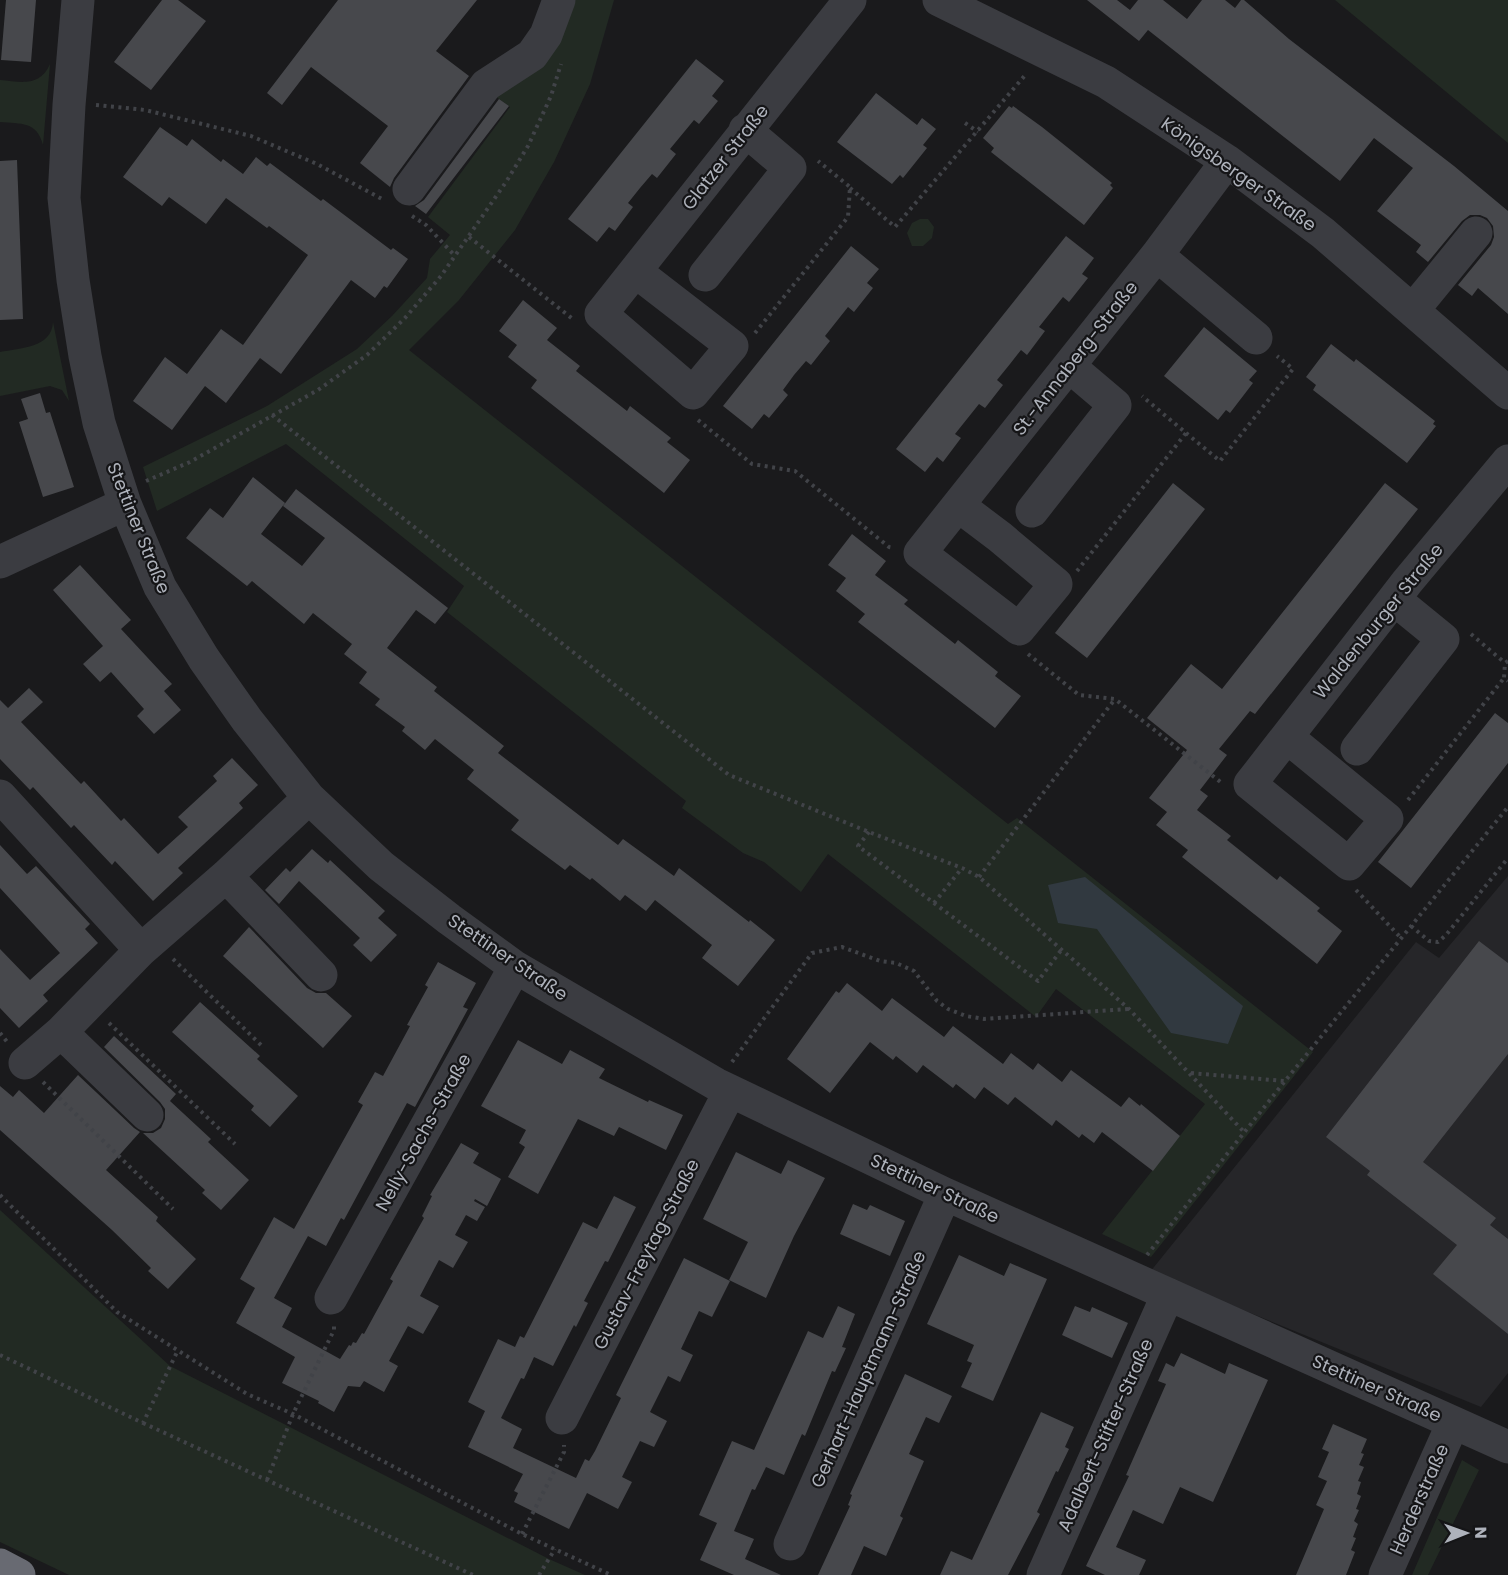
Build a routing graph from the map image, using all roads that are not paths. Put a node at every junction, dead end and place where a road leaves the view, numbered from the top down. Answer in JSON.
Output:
{"nodes":[{"id":1,"x":78,"y":0,"type":"edge"},
{"id":2,"x":559,"y":0,"type":"edge"},
{"id":3,"x":850,"y":0,"type":"edge"},
{"id":4,"x":939,"y":0,"type":"edge"},
{"id":5,"x":745,"y":130,"type":"junction"},
{"id":6,"x":1227,"y":161,"type":"junction"},
{"id":7,"x":401,"y":201,"type":"road end"},
{"id":8,"x":1476,"y":233,"type":"dead end"},
{"id":9,"x":1157,"y":255,"type":"junction"},
{"id":10,"x":635,"y":272,"type":"junction"},
{"id":11,"x":705,"y":275,"type":"dead end"},
{"id":12,"x":1413,"y":310,"type":"junction"},
{"id":13,"x":1256,"y":338,"type":"road end"},
{"id":14,"x":1069,"y":366,"type":"junction"},
{"id":15,"x":1508,"y":393,"type":"edge"},
{"id":16,"x":1502,"y":482,"type":"edge"},
{"id":17,"x":123,"y":498,"type":"junction"},
{"id":18,"x":959,"y":506,"type":"junction"},
{"id":19,"x":1032,"y":511,"type":"dead end"},
{"id":20,"x":0,"y":562,"type":"edge"},
{"id":21,"x":1394,"y":599,"type":"junction"},
{"id":22,"x":1287,"y":737,"type":"junction"},
{"id":23,"x":1357,"y":749,"type":"dead end"},
{"id":24,"x":0,"y":796,"type":"edge"},
{"id":25,"x":309,"y":798,"type":"junction"},
{"id":26,"x":226,"y":876,"type":"junction"},
{"id":27,"x":147,"y":945,"type":"junction"},
{"id":28,"x":515,"y":967,"type":"junction"},
{"id":29,"x":321,"y":975,"type":"dead end"},
{"id":30,"x":61,"y":1032,"type":"junction"},
{"id":31,"x":25,"y":1063,"type":"road end"},
{"id":32,"x":723,"y":1088,"type":"junction"},
{"id":33,"x":147,"y":1115,"type":"dead end"},
{"id":34,"x":945,"y":1194,"type":"junction"},
{"id":35,"x":1168,"y":1294,"type":"junction"},
{"id":36,"x":332,"y":1298,"type":"road end"},
{"id":37,"x":561,"y":1418,"type":"road end"},
{"id":38,"x":1453,"y":1423,"type":"junction"},
{"id":39,"x":1508,"y":1448,"type":"edge"},
{"id":40,"x":790,"y":1544,"type":"dead end"},
{"id":41,"x":0,"y":1565,"type":"edge"},
{"id":42,"x":19,"y":1575,"type":"edge"},
{"id":43,"x":1043,"y":1575,"type":"edge"},
{"id":44,"x":1385,"y":1575,"type":"edge"}],
"edges":[{"from":1,"to":17,"type":"street","name":"Stettiner Straße"},
{"from":2,"to":7,"type":"street"},
{"from":3,"to":5,"type":"street","name":"Glatzer Straße"},
{"from":4,"to":6,"type":"street","name":"Königsberger Straße"},
{"from":5,"to":10,"type":"street","name":"Glatzer Straße"},
{"from":5,"to":11,"type":"street"},
{"from":6,"to":9,"type":"street","name":"St.-Annaberg-Straße"},
{"from":6,"to":12,"type":"street","name":"Königsberger Straße"},
{"from":8,"to":12,"type":"street"},
{"from":9,"to":13,"type":"street"},
{"from":9,"to":14,"type":"street","name":"St.-Annaberg-Straße"},
{"from":10,"to":10,"type":"street","name":"Glatzer Straße"},
{"from":12,"to":15,"type":"street","name":"Königsberger Straße"},
{"from":14,"to":18,"type":"street","name":"St.-Annaberg-Straße"},
{"from":14,"to":19,"type":"street"},
{"from":16,"to":21,"type":"street","name":"Waldenburger Straße"},
{"from":17,"to":20,"type":"street"},
{"from":17,"to":25,"type":"street","name":"Stettiner Straße"},
{"from":18,"to":18,"type":"street","name":"St.-Annaberg-Straße"},
{"from":21,"to":22,"type":"street","name":"Waldenburger Straße"},
{"from":21,"to":23,"type":"street"},
{"from":22,"to":22,"type":"street","name":"Waldenburger Straße"},
{"from":24,"to":27,"type":"street"},
{"from":25,"to":26,"type":"street"},
{"from":25,"to":28,"type":"street","name":"Stettiner Straße"},
{"from":26,"to":27,"type":"street"},
{"from":26,"to":29,"type":"street"},
{"from":27,"to":30,"type":"street"},
{"from":28,"to":32,"type":"street","name":"Stettiner Straße"},
{"from":28,"to":36,"type":"street","name":"Nelly-Sachs-Straße"},
{"from":30,"to":31,"type":"street"},
{"from":30,"to":33,"type":"street"},
{"from":32,"to":34,"type":"street","name":"Stettiner Straße"},
{"from":32,"to":37,"type":"street","name":"Gustav-Freytag-Straße"},
{"from":34,"to":35,"type":"street","name":"Stettiner Straße"},
{"from":34,"to":40,"type":"street","name":"Gerhart-Hauptmann-Straße"},
{"from":35,"to":38,"type":"street","name":"Stettiner Straße"},
{"from":35,"to":43,"type":"street","name":"Adalbert-Stifter-Straße"},
{"from":38,"to":39,"type":"street","name":"Stettiner Straße"},
{"from":38,"to":44,"type":"street","name":"Herderstraße"},
{"from":41,"to":42,"type":"highway"}]}
